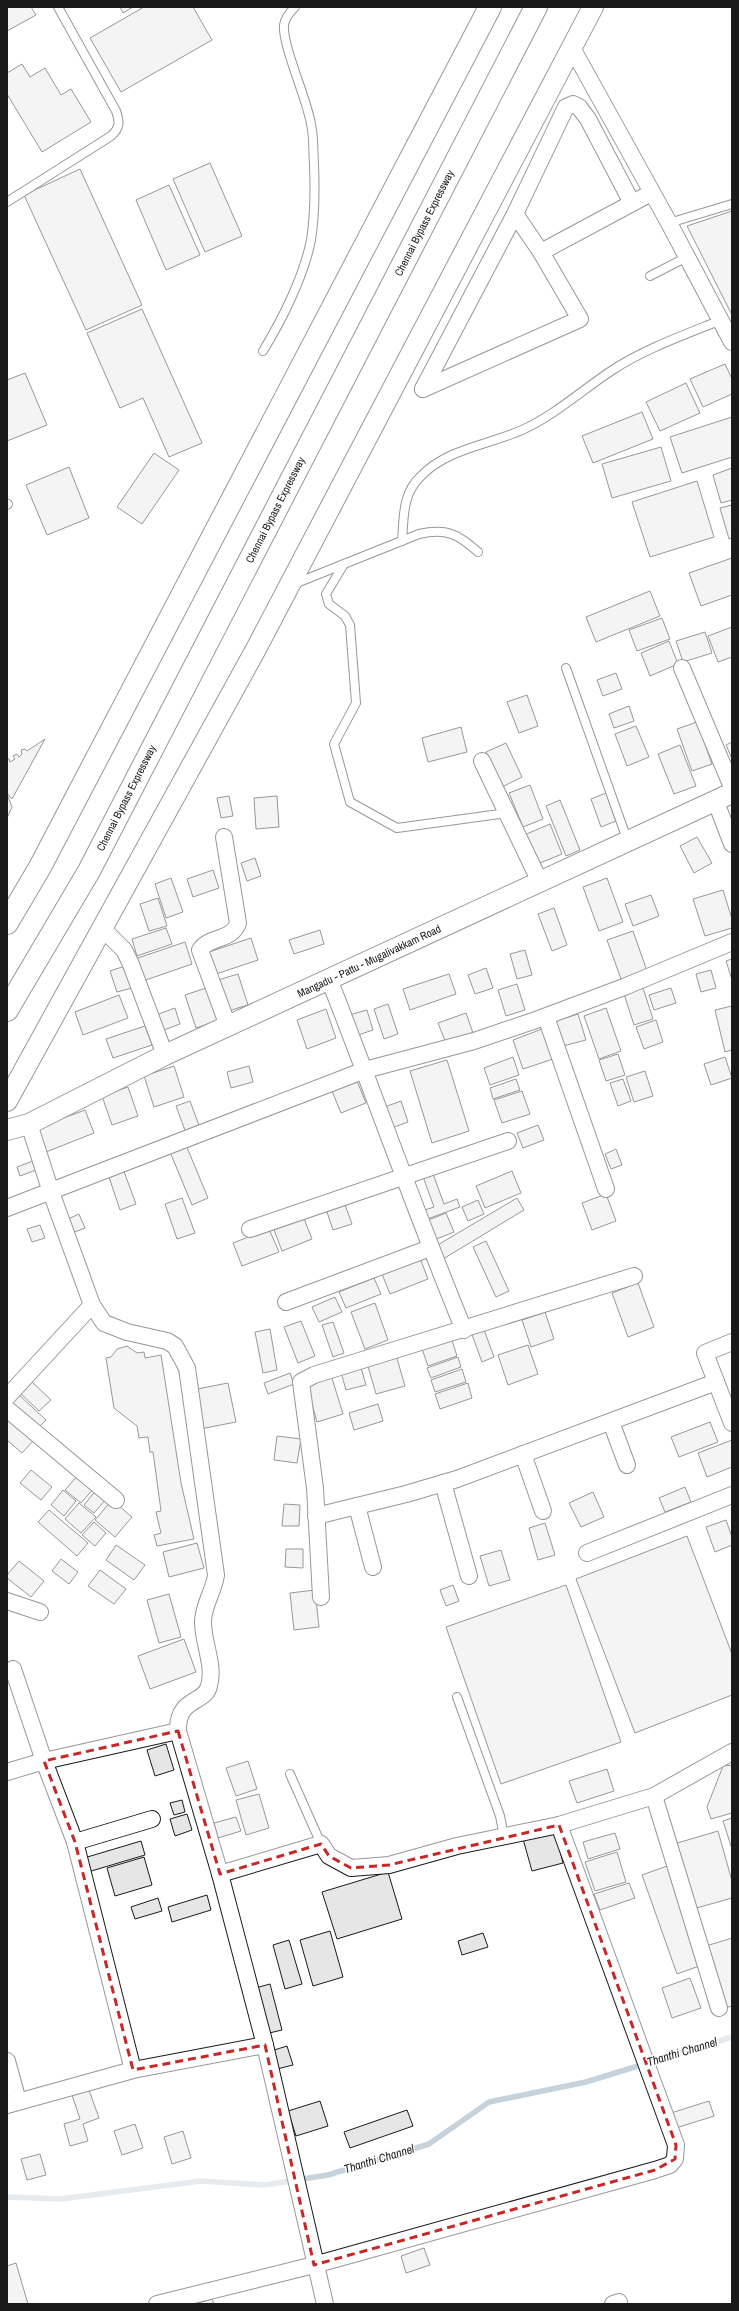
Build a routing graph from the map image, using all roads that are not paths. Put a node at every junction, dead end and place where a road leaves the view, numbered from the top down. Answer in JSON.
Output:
{"nodes":[{"id":1,"x":58,"y":7,"type":"edge"},
{"id":2,"x":296,"y":7,"type":"edge"},
{"id":3,"x":490,"y":7,"type":"edge"},
{"id":4,"x":536,"y":7,"type":"edge"},
{"id":5,"x":593,"y":7,"type":"edge"},
{"id":6,"x":571,"y":46,"type":"junction"},
{"id":7,"x":652,"y":193,"type":"junction"},
{"id":8,"x":7,"y":202,"type":"edge"},
{"id":9,"x":632,"y":203,"type":"junction"},
{"id":10,"x":732,"y":204,"type":"edge"},
{"id":11,"x":515,"y":214,"type":"junction"},
{"id":12,"x":669,"y":223,"type":"junction"},
{"id":13,"x":541,"y":252,"type":"junction"},
{"id":14,"x":687,"y":256,"type":"junction"},
{"id":15,"x":650,"y":276,"type":"dead end"},
{"id":16,"x":721,"y":320,"type":"junction"},
{"id":17,"x":732,"y":342,"type":"edge"},
{"id":18,"x":263,"y":351,"type":"dead end"},
{"id":19,"x":402,"y":541,"type":"junction"},
{"id":20,"x":478,"y":552,"type":"dead end"},
{"id":21,"x":344,"y":564,"type":"junction"},
{"id":22,"x":288,"y":587,"type":"junction"},
{"id":23,"x":566,"y":668,"type":"dead end"},
{"id":24,"x":682,"y":668,"type":"dead end"},
{"id":25,"x":482,"y":761,"type":"dead end"},
{"id":26,"x":732,"y":787,"type":"edge"},
{"id":27,"x":724,"y":797,"type":"edge"},
{"id":28,"x":507,"y":813,"type":"junction"},
{"id":29,"x":224,"y":837,"type":"dead end"},
{"id":30,"x":628,"y":842,"type":"junction"},
{"id":31,"x":732,"y":844,"type":"edge"},
{"id":32,"x":540,"y":882,"type":"junction"},
{"id":33,"x":7,"y":923,"type":"edge"},
{"id":34,"x":102,"y":928,"type":"junction"},
{"id":35,"x":732,"y":942,"type":"edge"},
{"id":36,"x":329,"y":979,"type":"junction"},
{"id":37,"x":7,"y":1010,"type":"edge"},
{"id":38,"x":546,"y":1017,"type":"junction"},
{"id":39,"x":228,"y":1026,"type":"junction"},
{"id":40,"x":165,"y":1055,"type":"junction"},
{"id":41,"x":364,"y":1070,"type":"junction"},
{"id":42,"x":7,"y":1101,"type":"edge"},
{"id":43,"x":28,"y":1124,"type":"junction"},
{"id":44,"x":7,"y":1130,"type":"edge"},
{"id":45,"x":508,"y":1140,"type":"dead end"},
{"id":46,"x":402,"y":1177,"type":"junction"},
{"id":47,"x":606,"y":1189,"type":"dead end"},
{"id":48,"x":51,"y":1192,"type":"junction"},
{"id":49,"x":7,"y":1208,"type":"edge"},
{"id":50,"x":250,"y":1229,"type":"dead end"},
{"id":51,"x":430,"y":1248,"type":"junction"},
{"id":52,"x":634,"y":1276,"type":"dead end"},
{"id":53,"x":286,"y":1302,"type":"dead end"},
{"id":54,"x":92,"y":1305,"type":"junction"},
{"id":55,"x":464,"y":1330,"type":"junction"},
{"id":56,"x":732,"y":1342,"type":"edge"},
{"id":57,"x":716,"y":1382,"type":"junction"},
{"id":58,"x":7,"y":1397,"type":"edge"},
{"id":59,"x":7,"y":1409,"type":"edge"},
{"id":60,"x":610,"y":1422,"type":"junction"},
{"id":61,"x":732,"y":1422,"type":"edge"},
{"id":62,"x":524,"y":1454,"type":"junction"},
{"id":63,"x":627,"y":1465,"type":"dead end"},
{"id":64,"x":443,"y":1483,"type":"junction"},
{"id":65,"x":732,"y":1495,"type":"edge"},
{"id":66,"x":116,"y":1500,"type":"dead end"},
{"id":67,"x":357,"y":1506,"type":"junction"},
{"id":68,"x":543,"y":1511,"type":"dead end"},
{"id":69,"x":316,"y":1516,"type":"junction"},
{"id":70,"x":587,"y":1553,"type":"dead end"},
{"id":71,"x":372,"y":1567,"type":"dead end"},
{"id":72,"x":469,"y":1576,"type":"dead end"},
{"id":73,"x":321,"y":1597,"type":"dead end"},
{"id":74,"x":7,"y":1601,"type":"edge"},
{"id":75,"x":40,"y":1612,"type":"dead end"},
{"id":76,"x":13,"y":1669,"type":"dead end"},
{"id":77,"x":457,"y":1698,"type":"dead end"},
{"id":78,"x":178,"y":1731,"type":"junction"},
{"id":79,"x":732,"y":1752,"type":"edge"},
{"id":80,"x":44,"y":1761,"type":"junction"},
{"id":81,"x":7,"y":1772,"type":"edge"},
{"id":82,"x":290,"y":1774,"type":"dead end"},
{"id":83,"x":654,"y":1796,"type":"junction"},
{"id":84,"x":152,"y":1819,"type":"dead end"},
{"id":85,"x":559,"y":1825,"type":"junction"},
{"id":86,"x":504,"y":1836,"type":"junction"},
{"id":87,"x":75,"y":1842,"type":"junction"},
{"id":88,"x":321,"y":1844,"type":"junction"},
{"id":89,"x":220,"y":1874,"type":"junction"},
{"id":90,"x":719,"y":2008,"type":"dead end"},
{"id":91,"x":265,"y":2045,"type":"junction"},
{"id":92,"x":7,"y":2061,"type":"edge"},
{"id":93,"x":134,"y":2070,"type":"junction"},
{"id":94,"x":12,"y":2103,"type":"edge"},
{"id":95,"x":314,"y":2265,"type":"junction"},
{"id":96,"x":157,"y":2304,"type":"edge"},
{"id":97,"x":325,"y":2304,"type":"edge"}],
"edges":[{"from":1,"to":8,"type":"lane"},
{"from":2,"to":18,"type":"lane"},
{"from":3,"to":33,"type":"highway"},
{"from":4,"to":37,"type":"highway","name":"Chennai Bypass Expressway"},
{"from":5,"to":6,"type":"street"},
{"from":6,"to":7,"type":"street"},
{"from":6,"to":22,"type":"street"},
{"from":7,"to":9,"type":"street"},
{"from":7,"to":12,"type":"street"},
{"from":9,"to":11,"type":"street"},
{"from":9,"to":13,"type":"street"},
{"from":10,"to":12,"type":"lane"},
{"from":11,"to":13,"type":"street"},
{"from":11,"to":13,"type":"street"},
{"from":12,"to":14,"type":"street"},
{"from":14,"to":15,"type":"lane"},
{"from":14,"to":16,"type":"street"},
{"from":16,"to":17,"type":"street"},
{"from":16,"to":19,"type":"lane"},
{"from":19,"to":20,"type":"lane"},
{"from":19,"to":21,"type":"lane"},
{"from":21,"to":22,"type":"lane"},
{"from":21,"to":28,"type":"lane"},
{"from":22,"to":34,"type":"street"},
{"from":23,"to":30,"type":"lane"},
{"from":24,"to":26,"type":"street"},
{"from":25,"to":28,"type":"street"},
{"from":27,"to":30,"type":"street","name":"Mangadu - Pattu - Mugalivakkam Road"},
{"from":27,"to":31,"type":"street"},
{"from":28,"to":32,"type":"street"},
{"from":29,"to":39,"type":"street"},
{"from":30,"to":32,"type":"street","name":"Mangadu - Pattu - Mugalivakkam Road"},
{"from":32,"to":36,"type":"street","name":"Mangadu - Pattu - Mugalivakkam Road"},
{"from":34,"to":40,"type":"street"},
{"from":34,"to":42,"type":"street"},
{"from":35,"to":38,"type":"street"},
{"from":36,"to":39,"type":"street","name":"Mangadu - Pattu - Mugalivakkam Road"},
{"from":36,"to":41,"type":"street"},
{"from":38,"to":41,"type":"street"},
{"from":38,"to":47,"type":"street"},
{"from":39,"to":40,"type":"street","name":"Mangadu - Pattu - Mugalivakkam Road"},
{"from":40,"to":43,"type":"street","name":"Mangadu - Pattu - Mugalivakkam Road"},
{"from":41,"to":46,"type":"street"},
{"from":41,"to":48,"type":"street"},
{"from":43,"to":44,"type":"street","name":"Mangadu - Pattu - Mugalivakkam Road"},
{"from":43,"to":48,"type":"street"},
{"from":45,"to":46,"type":"street"},
{"from":46,"to":50,"type":"street"},
{"from":46,"to":51,"type":"street"},
{"from":48,"to":49,"type":"street"},
{"from":48,"to":54,"type":"street"},
{"from":51,"to":53,"type":"street"},
{"from":51,"to":55,"type":"street"},
{"from":52,"to":55,"type":"street"},
{"from":54,"to":58,"type":"street"},
{"from":54,"to":78,"type":"street"},
{"from":55,"to":69,"type":"street"},
{"from":56,"to":57,"type":"street"},
{"from":57,"to":60,"type":"street"},
{"from":57,"to":61,"type":"street"},
{"from":59,"to":66,"type":"street"},
{"from":60,"to":62,"type":"street"},
{"from":60,"to":63,"type":"street"},
{"from":62,"to":64,"type":"street"},
{"from":62,"to":68,"type":"street"},
{"from":64,"to":67,"type":"street"},
{"from":64,"to":72,"type":"street"},
{"from":65,"to":70,"type":"street"},
{"from":67,"to":69,"type":"street"},
{"from":67,"to":71,"type":"street"},
{"from":69,"to":73,"type":"street"},
{"from":74,"to":75,"type":"street"},
{"from":76,"to":80,"type":"street"},
{"from":77,"to":86,"type":"lane"},
{"from":78,"to":80,"type":"street"},
{"from":78,"to":89,"type":"street"},
{"from":79,"to":83,"type":"street"},
{"from":80,"to":81,"type":"street"},
{"from":80,"to":87,"type":"street"},
{"from":82,"to":88,"type":"lane"},
{"from":83,"to":85,"type":"street"},
{"from":83,"to":90,"type":"street"},
{"from":84,"to":87,"type":"street"},
{"from":85,"to":86,"type":"street"},
{"from":85,"to":95,"type":"street"},
{"from":86,"to":88,"type":"street"},
{"from":87,"to":93,"type":"street"},
{"from":88,"to":89,"type":"street"},
{"from":89,"to":91,"type":"street"},
{"from":91,"to":93,"type":"street"},
{"from":91,"to":95,"type":"street"},
{"from":92,"to":94,"type":"street"},
{"from":93,"to":94,"type":"street"},
{"from":95,"to":96,"type":"street"},
{"from":95,"to":97,"type":"street"}]}
